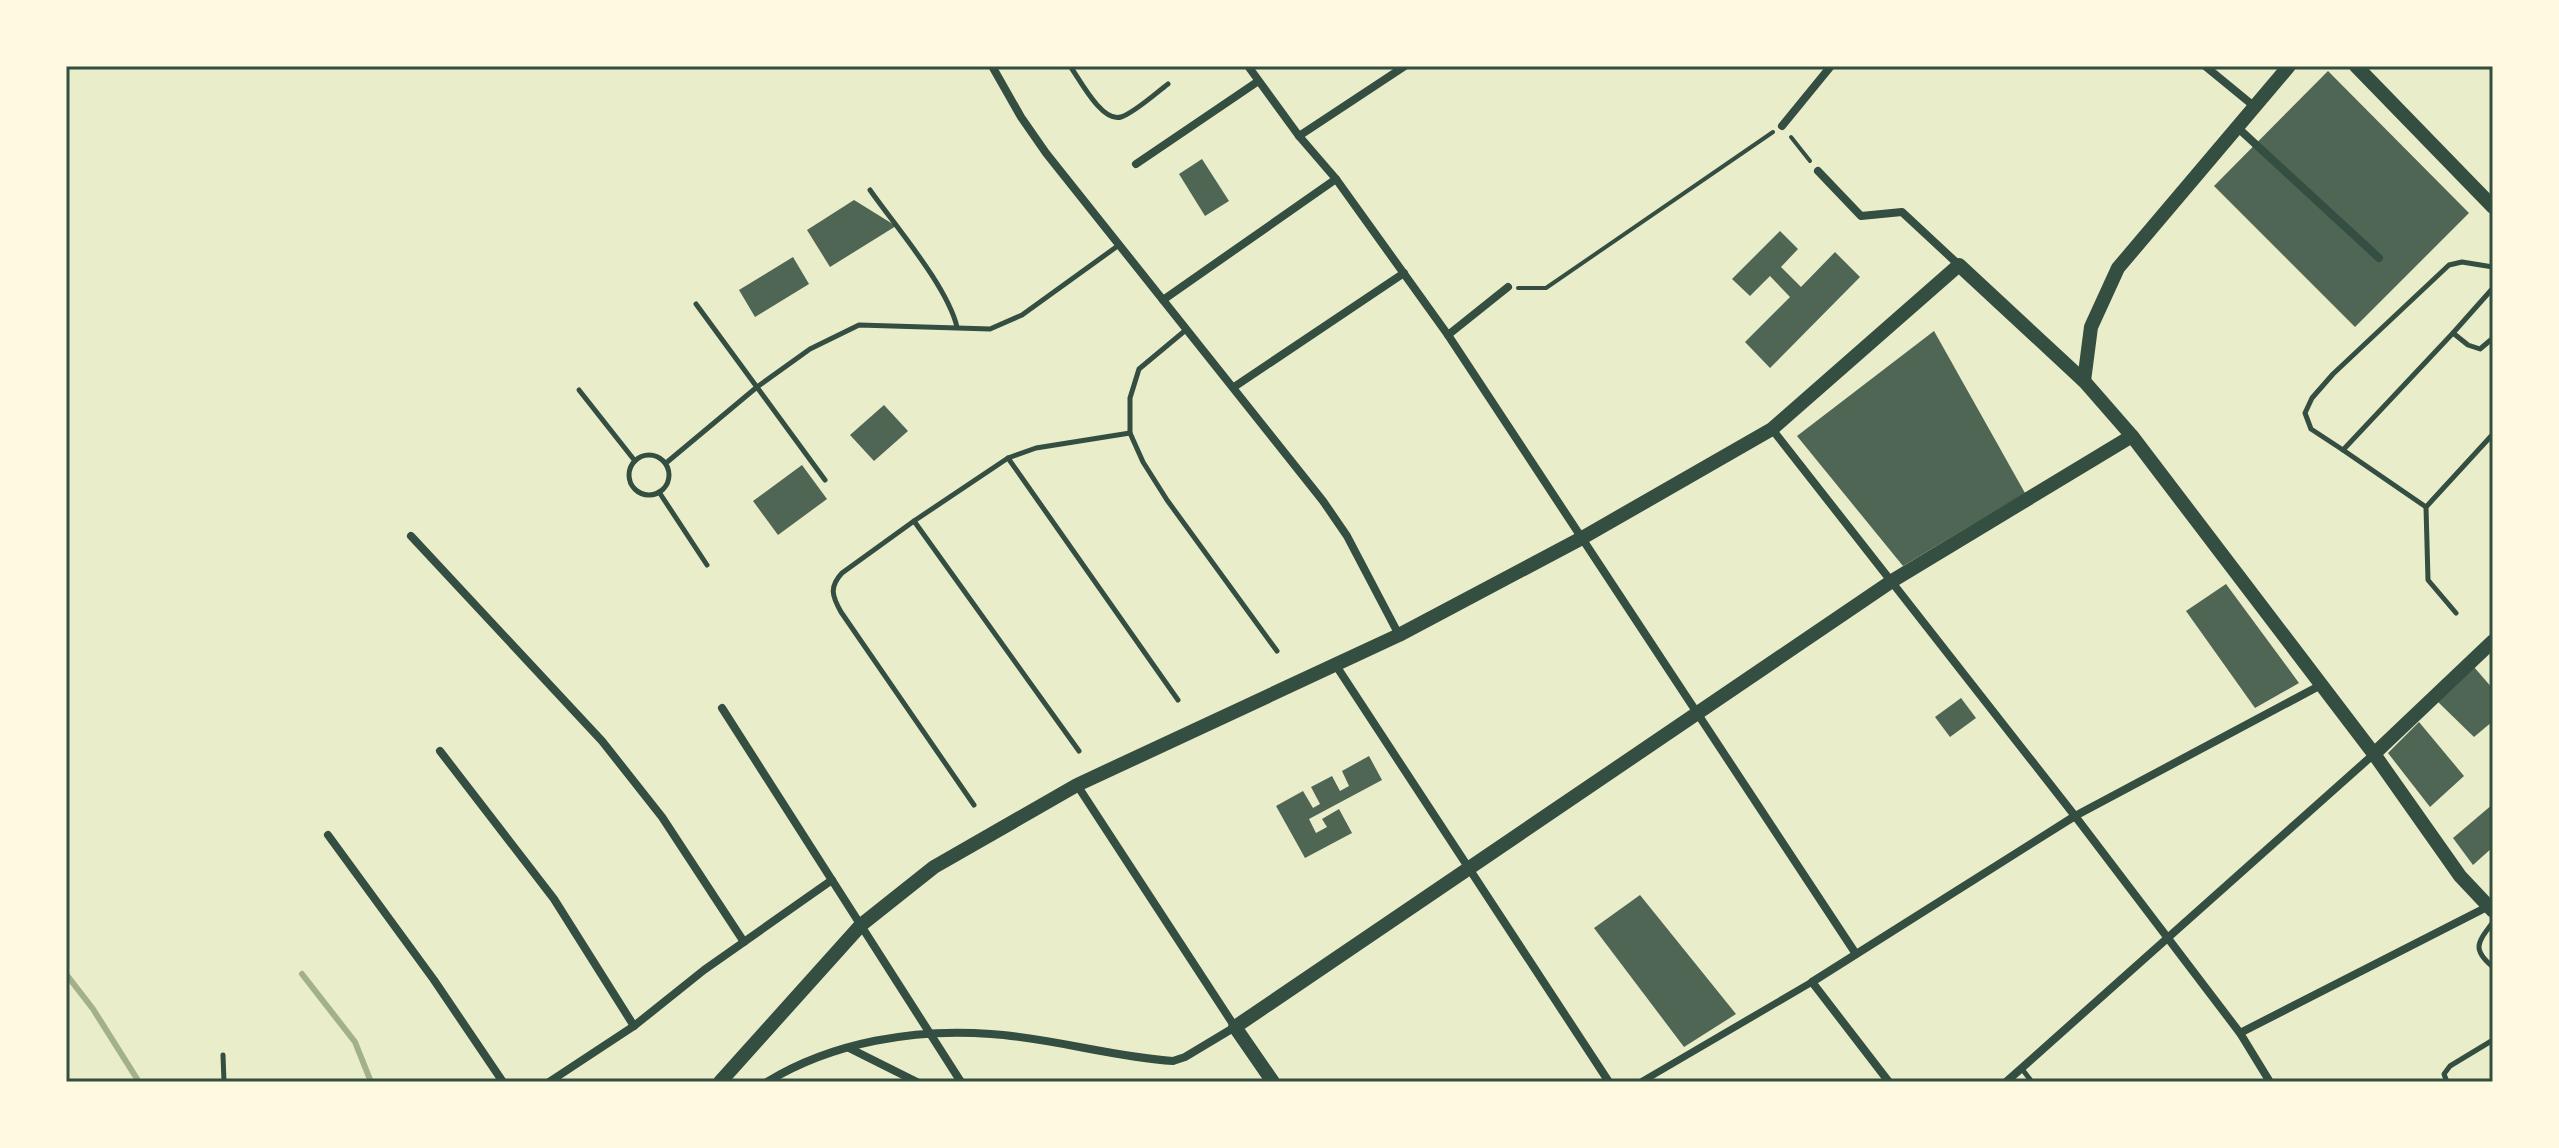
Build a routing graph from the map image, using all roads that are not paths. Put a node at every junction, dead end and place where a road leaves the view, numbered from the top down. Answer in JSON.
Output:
{"nodes":[{"id":1,"x":992,"y":66,"type":"edge"},
{"id":2,"x":1070,"y":66,"type":"edge"},
{"id":3,"x":1248,"y":66,"type":"edge"},
{"id":4,"x":1405,"y":66,"type":"edge"},
{"id":5,"x":1831,"y":66,"type":"edge"},
{"id":6,"x":2205,"y":66,"type":"edge"},
{"id":7,"x":2289,"y":66,"type":"edge"},
{"id":8,"x":2356,"y":66,"type":"edge"},
{"id":9,"x":1257,"y":82,"type":"junction"},
{"id":10,"x":1168,"y":84,"type":"dead end"},
{"id":11,"x":2255,"y":107,"type":"junction"},
{"id":12,"x":1782,"y":126,"type":"road end"},
{"id":13,"x":2238,"y":128,"type":"junction"},
{"id":14,"x":1299,"y":136,"type":"junction"},
{"id":15,"x":1136,"y":164,"type":"dead end"},
{"id":16,"x":1818,"y":171,"type":"road end"},
{"id":17,"x":1336,"y":179,"type":"junction"},
{"id":18,"x":870,"y":190,"type":"dead end"},
{"id":19,"x":2493,"y":207,"type":"edge"},
{"id":20,"x":1119,"y":245,"type":"junction"},
{"id":21,"x":2379,"y":258,"type":"dead end"},
{"id":22,"x":1959,"y":265,"type":"junction"},
{"id":23,"x":2493,"y":267,"type":"edge"},
{"id":24,"x":1404,"y":273,"type":"junction"},
{"id":25,"x":1508,"y":287,"type":"road end"},
{"id":26,"x":2493,"y":288,"type":"edge"},
{"id":27,"x":1163,"y":300,"type":"junction"},
{"id":28,"x":696,"y":304,"type":"dead end"},
{"id":29,"x":957,"y":327,"type":"junction"},
{"id":30,"x":1187,"y":329,"type":"junction"},
{"id":31,"x":2453,"y":333,"type":"junction"},
{"id":32,"x":1448,"y":335,"type":"junction"},
{"id":33,"x":2493,"y":338,"type":"edge"},
{"id":34,"x":2084,"y":381,"type":"junction"},
{"id":35,"x":757,"y":387,"type":"junction"},
{"id":36,"x":1234,"y":387,"type":"junction"},
{"id":37,"x":579,"y":390,"type":"dead end"},
{"id":38,"x":1772,"y":429,"type":"junction"},
{"id":39,"x":1130,"y":433,"type":"junction"},
{"id":40,"x":2493,"y":434,"type":"edge"},
{"id":41,"x":2132,"y":436,"type":"junction"},
{"id":42,"x":2343,"y":450,"type":"junction"},
{"id":43,"x":1008,"y":458,"type":"junction"},
{"id":44,"x":635,"y":461,"type":"junction"},
{"id":45,"x":666,"y":463,"type":"junction"},
{"id":46,"x":825,"y":480,"type":"dead end"},
{"id":47,"x":659,"y":492,"type":"junction"},
{"id":48,"x":2426,"y":507,"type":"junction"},
{"id":49,"x":914,"y":521,"type":"junction"},
{"id":50,"x":411,"y":536,"type":"dead end"},
{"id":51,"x":1582,"y":538,"type":"junction"},
{"id":52,"x":707,"y":565,"type":"dead end"},
{"id":53,"x":1892,"y":581,"type":"junction"},
{"id":54,"x":2456,"y":613,"type":"dead end"},
{"id":55,"x":1399,"y":635,"type":"junction"},
{"id":56,"x":2493,"y":641,"type":"edge"},
{"id":57,"x":1277,"y":651,"type":"dead end"},
{"id":58,"x":1335,"y":664,"type":"junction"},
{"id":59,"x":2321,"y":685,"type":"junction"},
{"id":60,"x":1178,"y":700,"type":"dead end"},
{"id":61,"x":722,"y":708,"type":"dead end"},
{"id":62,"x":1698,"y":713,"type":"junction"},
{"id":63,"x":440,"y":751,"type":"dead end"},
{"id":64,"x":1079,"y":751,"type":"dead end"},
{"id":65,"x":2374,"y":754,"type":"junction"},
{"id":66,"x":1077,"y":785,"type":"junction"},
{"id":67,"x":974,"y":805,"type":"dead end"},
{"id":68,"x":2075,"y":816,"type":"junction"},
{"id":69,"x":328,"y":835,"type":"dead end"},
{"id":70,"x":1469,"y":868,"type":"junction"},
{"id":71,"x":832,"y":880,"type":"junction"},
{"id":72,"x":2491,"y":907,"type":"edge"},
{"id":73,"x":2493,"y":922,"type":"edge"},
{"id":74,"x":861,"y":925,"type":"junction"},
{"id":75,"x":2168,"y":939,"type":"junction"},
{"id":76,"x":744,"y":942,"type":"junction"},
{"id":77,"x":1856,"y":954,"type":"junction"},
{"id":78,"x":2493,"y":967,"type":"edge"},
{"id":79,"x":1812,"y":982,"type":"junction"},
{"id":80,"x":634,"y":1026,"type":"junction"},
{"id":81,"x":1235,"y":1027,"type":"junction"},
{"id":82,"x":2240,"y":1033,"type":"junction"},
{"id":83,"x":931,"y":1034,"type":"junction"},
{"id":84,"x":2493,"y":1040,"type":"edge"},
{"id":85,"x":848,"y":1048,"type":"junction"},
{"id":86,"x":223,"y":1055,"type":"dead end"},
{"id":87,"x":2021,"y":1068,"type":"junction"},
{"id":88,"x":224,"y":1082,"type":"edge"},
{"id":89,"x":503,"y":1082,"type":"edge"},
{"id":90,"x":549,"y":1082,"type":"edge"},
{"id":91,"x":720,"y":1082,"type":"edge"},
{"id":92,"x":767,"y":1082,"type":"edge"},
{"id":93,"x":917,"y":1082,"type":"edge"},
{"id":94,"x":961,"y":1082,"type":"edge"},
{"id":95,"x":1273,"y":1082,"type":"edge"},
{"id":96,"x":1609,"y":1082,"type":"edge"},
{"id":97,"x":1641,"y":1082,"type":"edge"},
{"id":98,"x":1889,"y":1082,"type":"edge"},
{"id":99,"x":2006,"y":1082,"type":"edge"},
{"id":100,"x":2032,"y":1082,"type":"edge"},
{"id":101,"x":2270,"y":1082,"type":"edge"},
{"id":102,"x":2447,"y":1082,"type":"edge"}],
"edges":[{"from":1,"to":20,"type":"street"},
{"from":2,"to":10,"type":"lane"},
{"from":3,"to":9,"type":"street"},
{"from":4,"to":14,"type":"street"},
{"from":5,"to":12,"type":"street"},
{"from":6,"to":11,"type":"street"},
{"from":7,"to":11,"type":"street"},
{"from":8,"to":19,"type":"street"},
{"from":9,"to":14,"type":"street"},
{"from":9,"to":15,"type":"street"},
{"from":11,"to":13,"type":"street"},
{"from":13,"to":21,"type":"street"},
{"from":13,"to":34,"type":"street"},
{"from":14,"to":17,"type":"street"},
{"from":16,"to":22,"type":"street"},
{"from":17,"to":24,"type":"street"},
{"from":17,"to":27,"type":"street"},
{"from":18,"to":29,"type":"lane"},
{"from":20,"to":27,"type":"street"},
{"from":20,"to":29,"type":"lane"},
{"from":22,"to":34,"type":"street"},
{"from":22,"to":38,"type":"street"},
{"from":23,"to":42,"type":"lane"},
{"from":24,"to":32,"type":"street"},
{"from":24,"to":36,"type":"street"},
{"from":25,"to":32,"type":"street"},
{"from":26,"to":31,"type":"lane"},
{"from":27,"to":30,"type":"street"},
{"from":28,"to":35,"type":"lane"},
{"from":29,"to":35,"type":"lane"},
{"from":30,"to":36,"type":"street"},
{"from":30,"to":39,"type":"lane"},
{"from":31,"to":33,"type":"lane"},
{"from":31,"to":42,"type":"lane"},
{"from":32,"to":51,"type":"street"},
{"from":34,"to":41,"type":"street"},
{"from":35,"to":45,"type":"lane"},
{"from":35,"to":46,"type":"lane"},
{"from":36,"to":55,"type":"street"},
{"from":37,"to":44,"type":"lane"},
{"from":38,"to":51,"type":"street"},
{"from":38,"to":53,"type":"street"},
{"from":39,"to":43,"type":"lane"},
{"from":39,"to":57,"type":"lane"},
{"from":40,"to":48,"type":"lane"},
{"from":41,"to":53,"type":"street"},
{"from":41,"to":59,"type":"street"},
{"from":42,"to":48,"type":"lane"},
{"from":43,"to":49,"type":"lane"},
{"from":43,"to":60,"type":"lane"},
{"from":44,"to":45,"type":"lane"},
{"from":44,"to":47,"type":"lane"},
{"from":45,"to":47,"type":"lane"},
{"from":47,"to":52,"type":"lane"},
{"from":48,"to":54,"type":"lane"},
{"from":49,"to":64,"type":"lane"},
{"from":49,"to":67,"type":"lane"},
{"from":50,"to":76,"type":"street"},
{"from":51,"to":55,"type":"street"},
{"from":51,"to":62,"type":"street"},
{"from":53,"to":62,"type":"street"},
{"from":53,"to":68,"type":"street"},
{"from":55,"to":58,"type":"street"},
{"from":56,"to":65,"type":"street"},
{"from":58,"to":66,"type":"street"},
{"from":58,"to":70,"type":"street"},
{"from":59,"to":65,"type":"street"},
{"from":59,"to":68,"type":"street"},
{"from":61,"to":71,"type":"street"},
{"from":62,"to":70,"type":"street"},
{"from":62,"to":77,"type":"street"},
{"from":63,"to":80,"type":"street"},
{"from":65,"to":72,"type":"street"},
{"from":65,"to":75,"type":"street"},
{"from":66,"to":74,"type":"street"},
{"from":66,"to":81,"type":"street"},
{"from":68,"to":75,"type":"street"},
{"from":68,"to":77,"type":"street"},
{"from":69,"to":89,"type":"street"},
{"from":70,"to":81,"type":"street"},
{"from":70,"to":96,"type":"street"},
{"from":71,"to":74,"type":"street"},
{"from":71,"to":76,"type":"street"},
{"from":72,"to":82,"type":"street"},
{"from":73,"to":78,"type":"lane"},
{"from":74,"to":83,"type":"street"},
{"from":74,"to":91,"type":"street"},
{"from":75,"to":82,"type":"street"},
{"from":75,"to":87,"type":"street"},
{"from":76,"to":80,"type":"street"},
{"from":77,"to":79,"type":"street"},
{"from":79,"to":97,"type":"street"},
{"from":79,"to":98,"type":"street"},
{"from":80,"to":90,"type":"street"},
{"from":81,"to":83,"type":"street"},
{"from":81,"to":95,"type":"street"},
{"from":82,"to":101,"type":"street"},
{"from":83,"to":85,"type":"street"},
{"from":83,"to":94,"type":"street"},
{"from":84,"to":102,"type":"lane"},
{"from":85,"to":92,"type":"street"},
{"from":85,"to":93,"type":"street"},
{"from":86,"to":88,"type":"lane"},
{"from":87,"to":99,"type":"street"},
{"from":87,"to":100,"type":"lane"}]}
